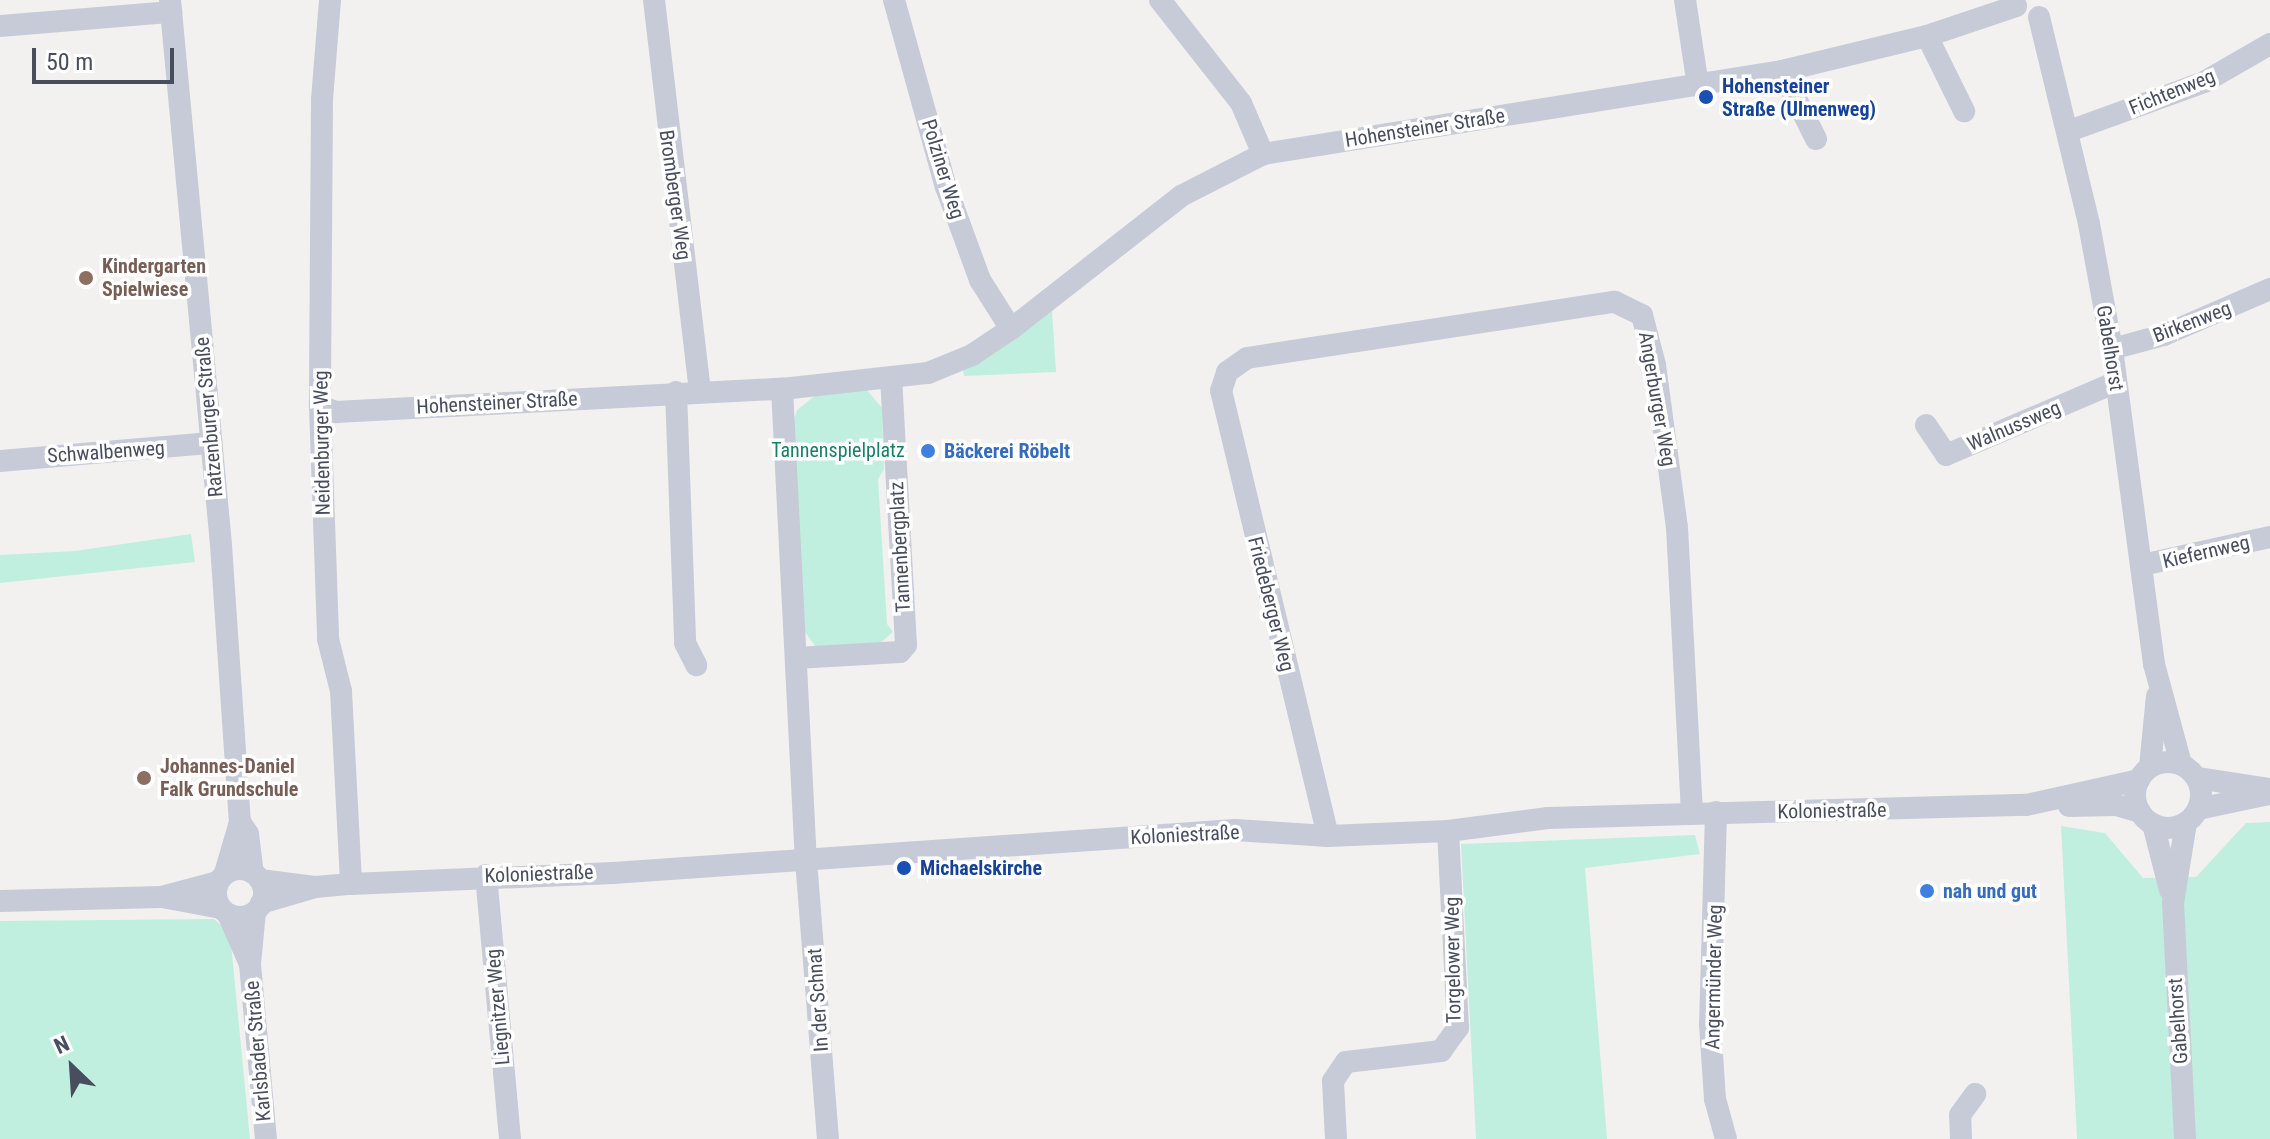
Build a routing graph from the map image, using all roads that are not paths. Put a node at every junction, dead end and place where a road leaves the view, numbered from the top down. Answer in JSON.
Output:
{"nodes":[{"id":1,"x":330,"y":0,"type":"edge"},
{"id":2,"x":654,"y":0,"type":"edge"},
{"id":3,"x":894,"y":0,"type":"edge"},
{"id":4,"x":1160,"y":0,"type":"edge"},
{"id":5,"x":1685,"y":0,"type":"edge"},
{"id":6,"x":2016,"y":3,"type":"edge"},
{"id":7,"x":171,"y":6,"type":"edge"},
{"id":8,"x":2044,"y":9,"type":"edge"},
{"id":9,"x":0,"y":26,"type":"edge"},
{"id":10,"x":1927,"y":36,"type":"junction"},
{"id":11,"x":2270,"y":44,"type":"edge"},
{"id":12,"x":1782,"y":71,"type":"junction"},
{"id":13,"x":1698,"y":86,"type":"junction"},
{"id":14,"x":1964,"y":111,"type":"dead end"},
{"id":15,"x":2069,"y":131,"type":"junction"},
{"id":16,"x":1816,"y":139,"type":"dead end"},
{"id":17,"x":1263,"y":154,"type":"junction"},
{"id":18,"x":2270,"y":289,"type":"edge"},
{"id":19,"x":1011,"y":329,"type":"junction"},
{"id":20,"x":2112,"y":349,"type":"junction"},
{"id":21,"x":1227,"y":372,"type":"joint"},
{"id":22,"x":891,"y":380,"type":"junction"},
{"id":23,"x":2116,"y":382,"type":"junction"},
{"id":24,"x":782,"y":389,"type":"junction"},
{"id":25,"x":700,"y":390,"type":"junction"},
{"id":26,"x":676,"y":392,"type":"junction"},
{"id":27,"x":320,"y":406,"type":"junction"},
{"id":28,"x":1926,"y":425,"type":"dead end"},
{"id":29,"x":211,"y":443,"type":"junction"},
{"id":30,"x":0,"y":461,"type":"edge"},
{"id":31,"x":2270,"y":537,"type":"edge"},
{"id":32,"x":2142,"y":565,"type":"junction"},
{"id":33,"x":796,"y":658,"type":"junction"},
{"id":34,"x":696,"y":665,"type":"dead end"},
{"id":35,"x":2158,"y":683,"type":"junction"},
{"id":36,"x":2189,"y":771,"type":"junction"},
{"id":37,"x":2144,"y":774,"type":"junction"},
{"id":38,"x":2270,"y":791,"type":"edge"},
{"id":39,"x":2056,"y":802,"type":"junction"},
{"id":40,"x":1716,"y":812,"type":"junction"},
{"id":41,"x":1692,"y":813,"type":"junction"},
{"id":42,"x":2192,"y":816,"type":"junction"},
{"id":43,"x":2146,"y":818,"type":"junction"},
{"id":44,"x":240,"y":822,"type":"junction"},
{"id":45,"x":1448,"y":831,"type":"junction"},
{"id":46,"x":1328,"y":836,"type":"junction"},
{"id":47,"x":806,"y":860,"type":"junction"},
{"id":48,"x":486,"y":875,"type":"junction"},
{"id":49,"x":257,"y":876,"type":"junction"},
{"id":50,"x":222,"y":878,"type":"junction"},
{"id":51,"x":351,"y":884,"type":"junction"},
{"id":52,"x":315,"y":887,"type":"junction"},
{"id":53,"x":162,"y":897,"type":"junction"},
{"id":54,"x":0,"y":901,"type":"edge"},
{"id":55,"x":2173,"y":903,"type":"junction"},
{"id":56,"x":258,"y":907,"type":"junction"},
{"id":57,"x":224,"y":911,"type":"junction"},
{"id":58,"x":250,"y":964,"type":"junction"},
{"id":59,"x":1975,"y":1094,"type":"dead end"},
{"id":60,"x":266,"y":1139,"type":"edge"},
{"id":61,"x":510,"y":1139,"type":"edge"},
{"id":62,"x":828,"y":1139,"type":"edge"},
{"id":63,"x":1336,"y":1139,"type":"edge"},
{"id":64,"x":1726,"y":1139,"type":"edge"},
{"id":65,"x":1961,"y":1139,"type":"edge"},
{"id":66,"x":2185,"y":1139,"type":"edge"}],
"edges":[{"from":1,"to":27,"type":"street","name":"Neidenburger Weg"},
{"from":2,"to":25,"type":"street","name":"Bromberger Weg"},
{"from":3,"to":19,"type":"street","name":"Polziner Weg"},
{"from":4,"to":17,"type":"street"},
{"from":5,"to":13,"type":"street"},
{"from":6,"to":8,"type":"street"},
{"from":6,"to":10,"type":"street","name":"Hohensteiner Straße"},
{"from":7,"to":9,"type":"street","name":"Ratzenburger Straße"},
{"from":7,"to":29,"type":"street","name":"Ratzenburger Straße"},
{"from":8,"to":15,"type":"street","name":"Gabelhorst"},
{"from":10,"to":12,"type":"street","name":"Hohensteiner Straße"},
{"from":10,"to":14,"type":"street"},
{"from":11,"to":15,"type":"street","name":"Fichtenweg"},
{"from":12,"to":13,"type":"street","name":"Hohensteiner Straße"},
{"from":12,"to":16,"type":"street"},
{"from":13,"to":17,"type":"street","name":"Hohensteiner Straße"},
{"from":15,"to":20,"type":"street","name":"Gabelhorst"},
{"from":17,"to":19,"type":"street","name":"Hohensteiner Straße"},
{"from":18,"to":20,"type":"street","name":"Birkenweg"},
{"from":19,"to":22,"type":"street","name":"Hohensteiner Straße"},
{"from":20,"to":23,"type":"street","name":"Gabelhorst"},
{"from":21,"to":41,"type":"street","name":"Angerburger Weg"},
{"from":21,"to":46,"type":"street","name":"Friedeberger Weg"},
{"from":22,"to":24,"type":"street"},
{"from":22,"to":33,"type":"street","name":"Tannenbergplatz"},
{"from":23,"to":28,"type":"street","name":"Walnussweg"},
{"from":23,"to":32,"type":"street","name":"Gabelhorst"},
{"from":24,"to":25,"type":"street","name":"Hohensteiner Straße"},
{"from":24,"to":33,"type":"street"},
{"from":25,"to":26,"type":"street","name":"Hohensteiner Straße"},
{"from":26,"to":27,"type":"street","name":"Hohensteiner Straße"},
{"from":26,"to":34,"type":"street"},
{"from":27,"to":51,"type":"street","name":"Neidenburger Weg"},
{"from":29,"to":30,"type":"street","name":"Schwalbenweg"},
{"from":29,"to":44,"type":"street","name":"Ratzenburger Straße"},
{"from":31,"to":32,"type":"street","name":"Kiefernweg"},
{"from":32,"to":35,"type":"street","name":"Gabelhorst"},
{"from":33,"to":47,"type":"street"},
{"from":35,"to":36,"type":"street","name":"Gabelhorst"},
{"from":35,"to":37,"type":"street","name":"Gabelhorst"},
{"from":36,"to":37,"type":"street","name":"Koloniestraße"},
{"from":36,"to":38,"type":"street"},
{"from":36,"to":42,"type":"street","name":"Gabelhorst"},
{"from":37,"to":39,"type":"street","name":"Koloniestraße"},
{"from":37,"to":43,"type":"street","name":"Gabelhorst"},
{"from":38,"to":42,"type":"street"},
{"from":39,"to":40,"type":"street","name":"Koloniestraße"},
{"from":39,"to":43,"type":"street","name":"Koloniestraße"},
{"from":40,"to":41,"type":"street","name":"Koloniestraße"},
{"from":40,"to":64,"type":"street","name":"Angermünder Weg"},
{"from":41,"to":45,"type":"street","name":"Koloniestraße"},
{"from":42,"to":43,"type":"street","name":"Koloniestraße"},
{"from":42,"to":55,"type":"street","name":"Gabelhorst"},
{"from":43,"to":55,"type":"street","name":"Gabelhorst"},
{"from":44,"to":49,"type":"street","name":"Ratzenburger Straße"},
{"from":44,"to":50,"type":"street","name":"Ratzenburger Straße"},
{"from":45,"to":46,"type":"street","name":"Koloniestraße"},
{"from":45,"to":63,"type":"street","name":"Torgelower Weg"},
{"from":46,"to":47,"type":"street","name":"Koloniestraße"},
{"from":47,"to":48,"type":"street","name":"Koloniestraße"},
{"from":47,"to":62,"type":"street","name":"In der Schnat"},
{"from":48,"to":51,"type":"street","name":"Koloniestraße"},
{"from":48,"to":61,"type":"street","name":"Liegnitzer Weg"},
{"from":49,"to":50,"type":"street","name":"Koloniestraße"},
{"from":49,"to":52,"type":"street","name":"Koloniestraße"},
{"from":49,"to":56,"type":"street","name":"Karlsbader Straße"},
{"from":50,"to":53,"type":"street"},
{"from":50,"to":57,"type":"street","name":"Karlsbader Straße"},
{"from":51,"to":52,"type":"street","name":"Koloniestraße"},
{"from":52,"to":56,"type":"street","name":"Koloniestraße"},
{"from":53,"to":54,"type":"street"},
{"from":53,"to":57,"type":"street"},
{"from":55,"to":66,"type":"street","name":"Gabelhorst"},
{"from":56,"to":57,"type":"street","name":"Koloniestraße"},
{"from":56,"to":58,"type":"street","name":"Karlsbader Straße"},
{"from":57,"to":58,"type":"street","name":"Karlsbader Straße"},
{"from":58,"to":60,"type":"street","name":"Karlsbader Straße"},
{"from":59,"to":65,"type":"street"}]}
